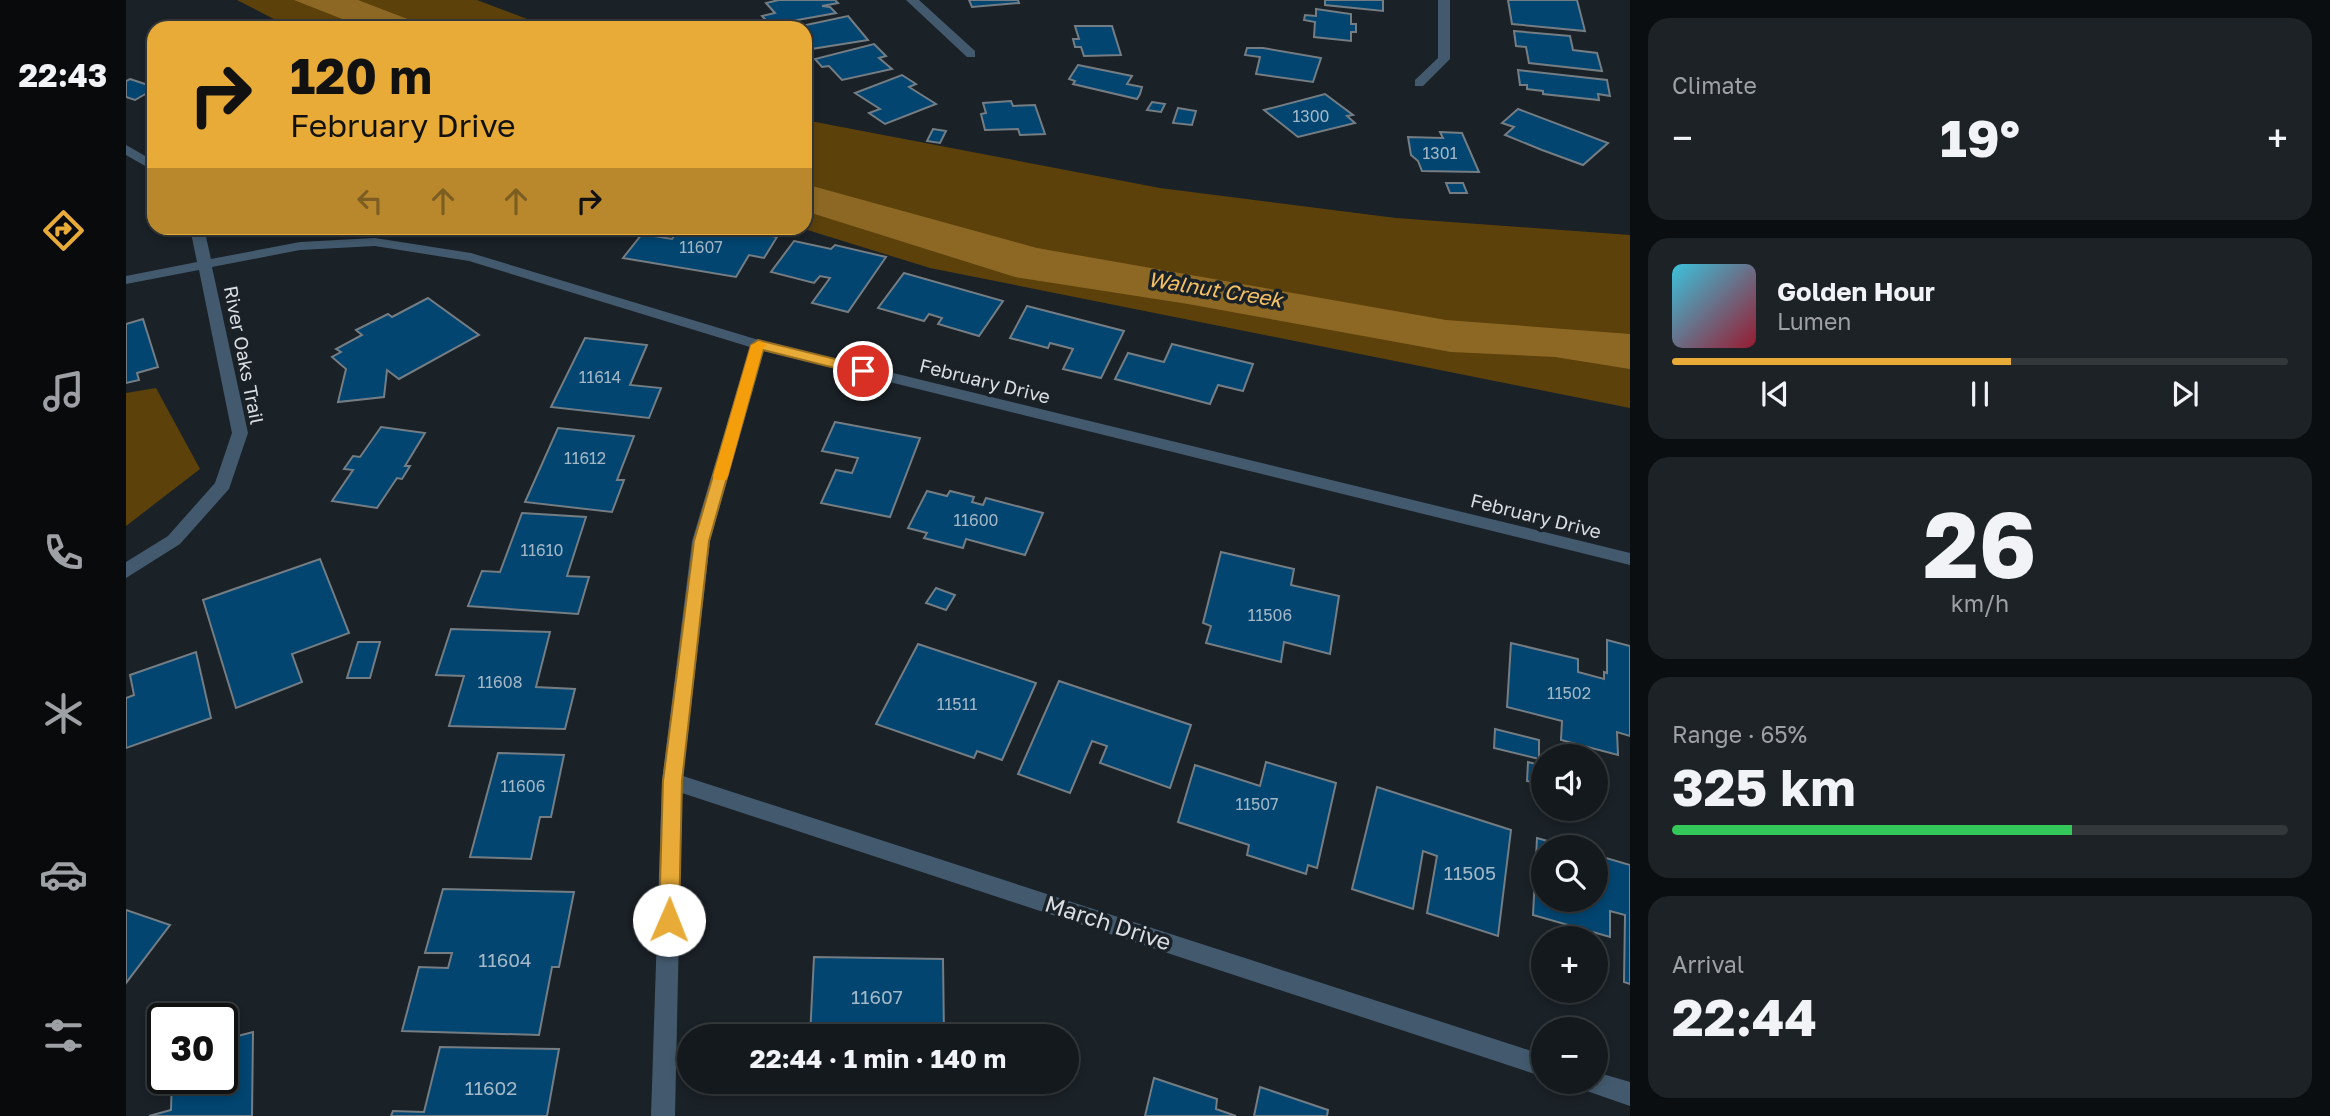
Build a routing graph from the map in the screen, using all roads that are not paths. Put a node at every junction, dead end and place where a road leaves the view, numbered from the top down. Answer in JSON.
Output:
{"nodes":[{"id":1,"x":912,"y":0,"type":"edge"},
{"id":2,"x":1444,"y":0,"type":"edge"},
{"id":3,"x":971,"y":54,"type":"dead end"},
{"id":4,"x":1419,"y":83,"type":"dead end"},
{"id":5,"x":126,"y":149,"type":"edge"},
{"id":6,"x":147,"y":162,"type":"edge"},
{"id":7,"x":199,"y":235,"type":"edge"},
{"id":8,"x":205,"y":264,"type":"junction"},
{"id":9,"x":126,"y":280,"type":"edge"},
{"id":10,"x":758,"y":345,"type":"junction"},
{"id":11,"x":1630,"y":559,"type":"edge"},
{"id":12,"x":126,"y":571,"type":"edge"},
{"id":13,"x":673,"y":781,"type":"junction"},
{"id":14,"x":1531,"y":1062,"type":"edge"},
{"id":15,"x":1608,"y":1087,"type":"edge"},
{"id":16,"x":1630,"y":1094,"type":"edge"},
{"id":17,"x":663,"y":1116,"type":"edge"}],
"edges":[{"from":1,"to":3,"type":"street"},
{"from":2,"to":4,"type":"street"},
{"from":5,"to":6,"type":"street"},
{"from":7,"to":8,"type":"street","name":"River Oaks Trail"},
{"from":8,"to":9,"type":"street","name":"February Drive"},
{"from":8,"to":10,"type":"street","name":"February Drive"},
{"from":8,"to":12,"type":"street","name":"River Oaks Trail"},
{"from":10,"to":11,"type":"street","name":"February Drive"},
{"from":10,"to":13,"type":"street"},
{"from":13,"to":14,"type":"street","name":"March Drive"},
{"from":13,"to":17,"type":"street"},
{"from":15,"to":16,"type":"street"}]}
